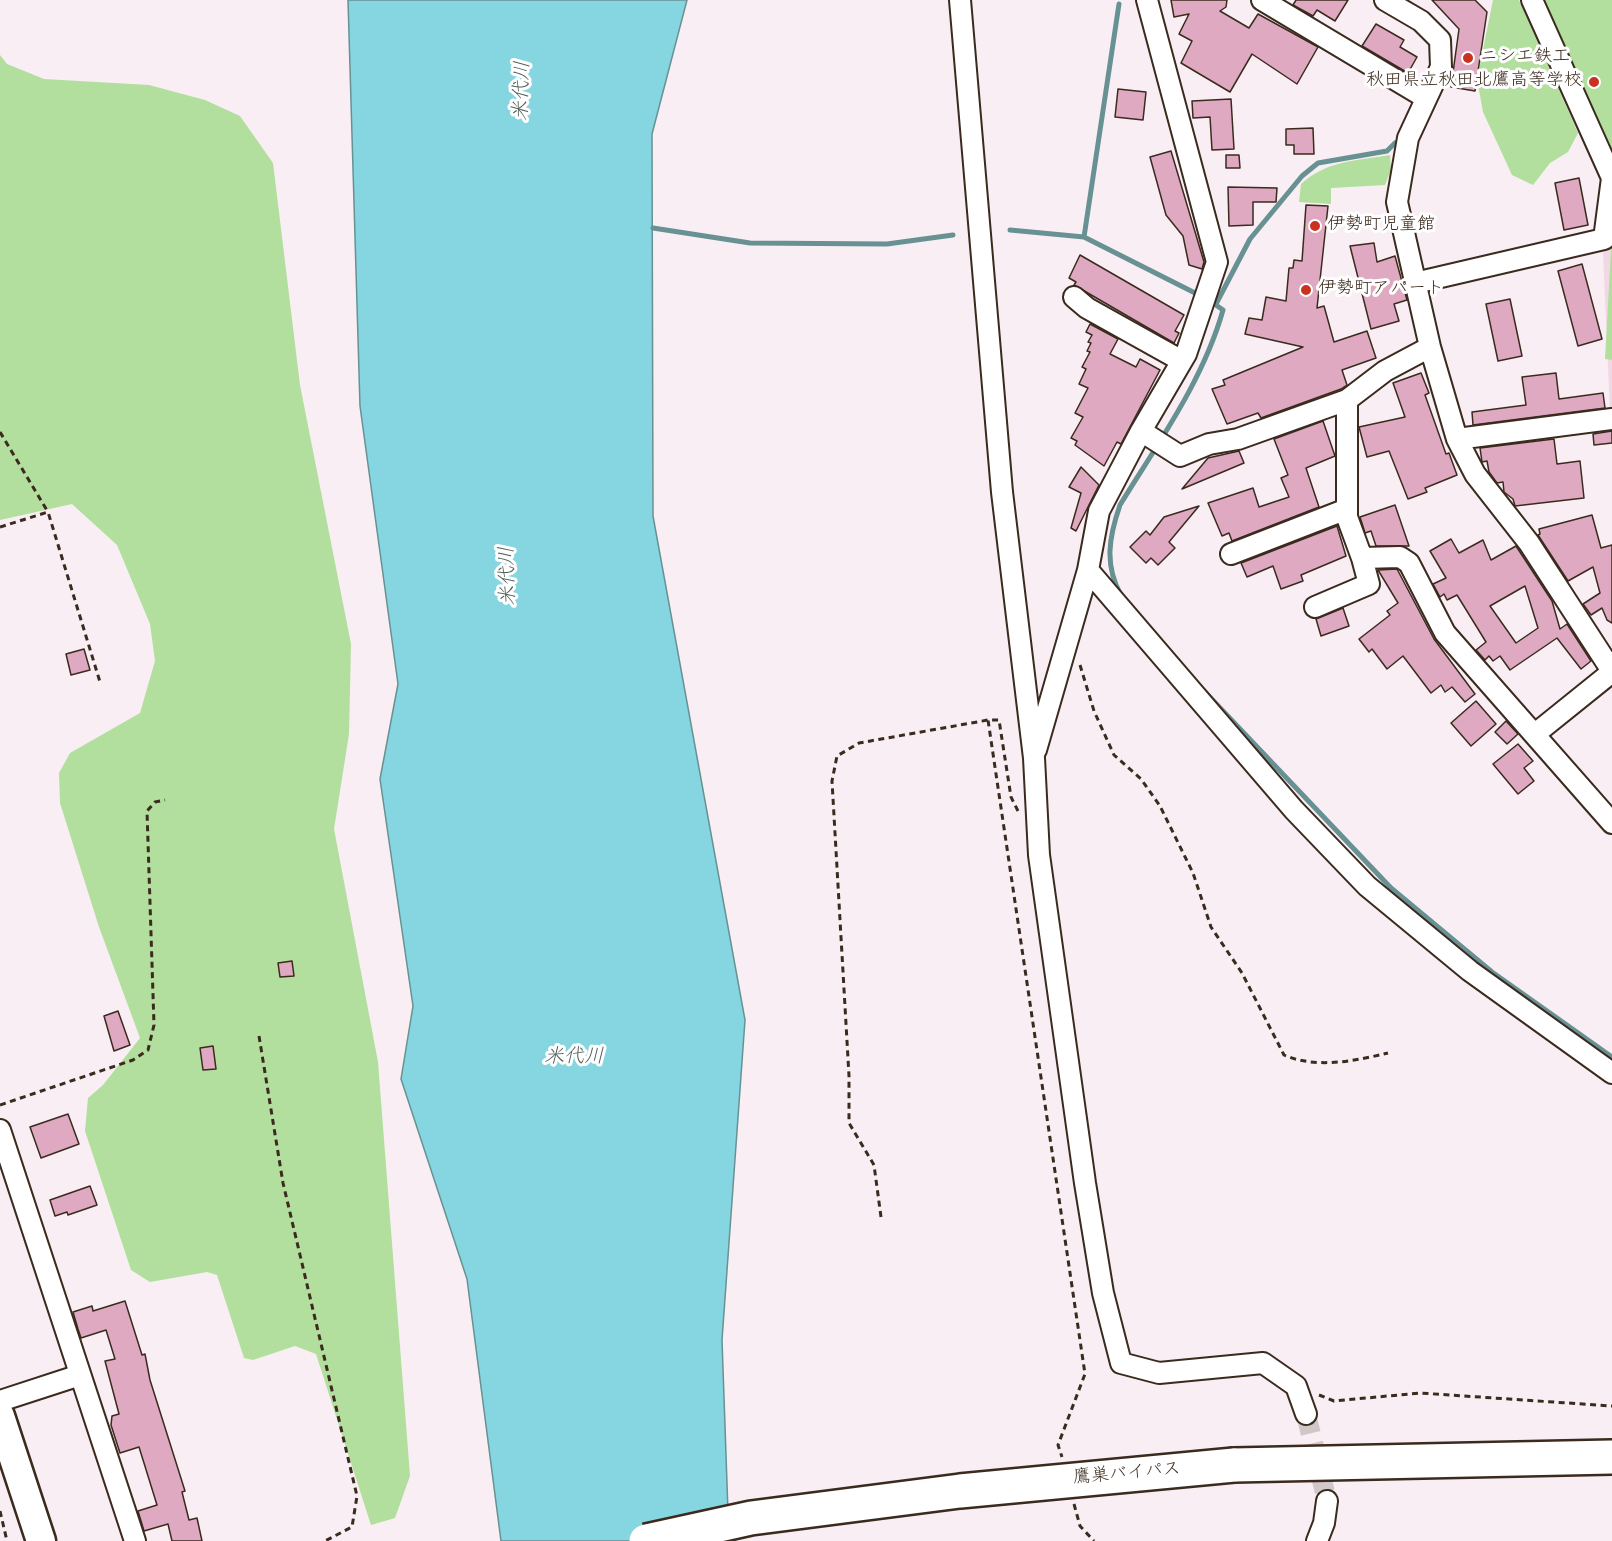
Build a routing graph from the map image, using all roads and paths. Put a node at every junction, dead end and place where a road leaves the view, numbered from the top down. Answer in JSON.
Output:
{"nodes":[{"id":1,"x":960,"y":0,"type":"edge"},
{"id":2,"x":1148,"y":0,"type":"edge"},
{"id":3,"x":1262,"y":0,"type":"edge"},
{"id":4,"x":1385,"y":0,"type":"edge"},
{"id":5,"x":1532,"y":0,"type":"edge"},
{"id":6,"x":1426,"y":98,"type":"junction"},
{"id":7,"x":1415,"y":283,"type":"junction"},
{"id":8,"x":1074,"y":297,"type":"dead end"},
{"id":9,"x":1430,"y":347,"type":"junction"},
{"id":10,"x":1182,"y":361,"type":"junction"},
{"id":11,"x":1347,"y":400,"type":"junction"},
{"id":12,"x":1612,"y":419,"type":"edge"},
{"id":13,"x":0,"y":432,"type":"edge"},
{"id":14,"x":1146,"y":435,"type":"junction"},
{"id":15,"x":1456,"y":439,"type":"junction"},
{"id":16,"x":1347,"y":509,"type":"junction"},
{"id":17,"x":48,"y":512,"type":"junction"},
{"id":18,"x":0,"y":527,"type":"edge"},
{"id":19,"x":1231,"y":554,"type":"dead end"},
{"id":20,"x":1362,"y":558,"type":"junction"},
{"id":21,"x":1088,"y":570,"type":"junction"},
{"id":22,"x":1315,"y":607,"type":"dead end"},
{"id":23,"x":1077,"y":658,"type":"dead end"},
{"id":24,"x":1612,"y":672,"type":"edge"},
{"id":25,"x":100,"y":682,"type":"dead end"},
{"id":26,"x":988,"y":720,"type":"junction"},
{"id":27,"x":1535,"y":734,"type":"junction"},
{"id":28,"x":1034,"y":758,"type":"junction"},
{"id":29,"x":165,"y":800,"type":"dead end"},
{"id":30,"x":1020,"y":816,"type":"dead end"},
{"id":31,"x":1612,"y":823,"type":"edge"},
{"id":32,"x":260,"y":1036,"type":"dead end"},
{"id":33,"x":1388,"y":1053,"type":"dead end"},
{"id":34,"x":1612,"y":1073,"type":"edge"},
{"id":35,"x":0,"y":1105,"type":"edge"},
{"id":36,"x":0,"y":1130,"type":"edge"},
{"id":37,"x":881,"y":1217,"type":"dead end"},
{"id":38,"x":80,"y":1375,"type":"junction"},
{"id":39,"x":1296,"y":1386,"type":"junction"},
{"id":40,"x":0,"y":1401,"type":"edge"},
{"id":41,"x":1612,"y":1406,"type":"edge"},
{"id":42,"x":1306,"y":1414,"type":"tunnel mouth"},
{"id":43,"x":0,"y":1416,"type":"edge"},
{"id":44,"x":1612,"y":1457,"type":"edge"},
{"id":45,"x":1065,"y":1468,"type":"dead end"},
{"id":46,"x":1327,"y":1501,"type":"tunnel mouth"},
{"id":47,"x":1074,"y":1503,"type":"dead end"},
{"id":48,"x":0,"y":1511,"type":"edge"},
{"id":49,"x":7,"y":1541,"type":"edge"},
{"id":50,"x":41,"y":1541,"type":"edge"},
{"id":51,"x":135,"y":1541,"type":"edge"},
{"id":52,"x":325,"y":1541,"type":"edge"},
{"id":53,"x":646,"y":1541,"type":"edge"},
{"id":54,"x":1094,"y":1541,"type":"edge"},
{"id":55,"x":1317,"y":1541,"type":"edge"}],
"edges":[{"from":1,"to":28,"type":"street"},
{"from":2,"to":10,"type":"street"},
{"from":3,"to":6,"type":"street"},
{"from":4,"to":6,"type":"street"},
{"from":5,"to":7,"type":"street"},
{"from":6,"to":7,"type":"street"},
{"from":7,"to":9,"type":"street"},
{"from":8,"to":10,"type":"street"},
{"from":9,"to":11,"type":"street"},
{"from":9,"to":15,"type":"street"},
{"from":10,"to":14,"type":"street"},
{"from":11,"to":14,"type":"street"},
{"from":11,"to":16,"type":"street"},
{"from":12,"to":15,"type":"street"},
{"from":13,"to":17,"type":"path"},
{"from":14,"to":21,"type":"street"},
{"from":15,"to":24,"type":"street"},
{"from":16,"to":19,"type":"street"},
{"from":16,"to":20,"type":"street"},
{"from":17,"to":18,"type":"path"},
{"from":17,"to":25,"type":"path"},
{"from":20,"to":22,"type":"street"},
{"from":20,"to":27,"type":"street"},
{"from":21,"to":28,"type":"street"},
{"from":21,"to":34,"type":"street"},
{"from":23,"to":33,"type":"path"},
{"from":24,"to":27,"type":"street"},
{"from":26,"to":30,"type":"path"},
{"from":26,"to":37,"type":"path"},
{"from":26,"to":45,"type":"path"},
{"from":27,"to":31,"type":"street"},
{"from":28,"to":39,"type":"street"},
{"from":29,"to":35,"type":"path"},
{"from":32,"to":52,"type":"path"},
{"from":36,"to":38,"type":"street"},
{"from":38,"to":40,"type":"street"},
{"from":38,"to":51,"type":"street"},
{"from":39,"to":41,"type":"path"},
{"from":39,"to":42,"type":"street"},
{"from":43,"to":50,"type":"street"},
{"from":44,"to":53,"type":"highway","name":"鷹巣バイパス","bridge":true},
{"from":46,"to":55,"type":"street"},
{"from":47,"to":54,"type":"path"},
{"from":48,"to":49,"type":"path"}]}
